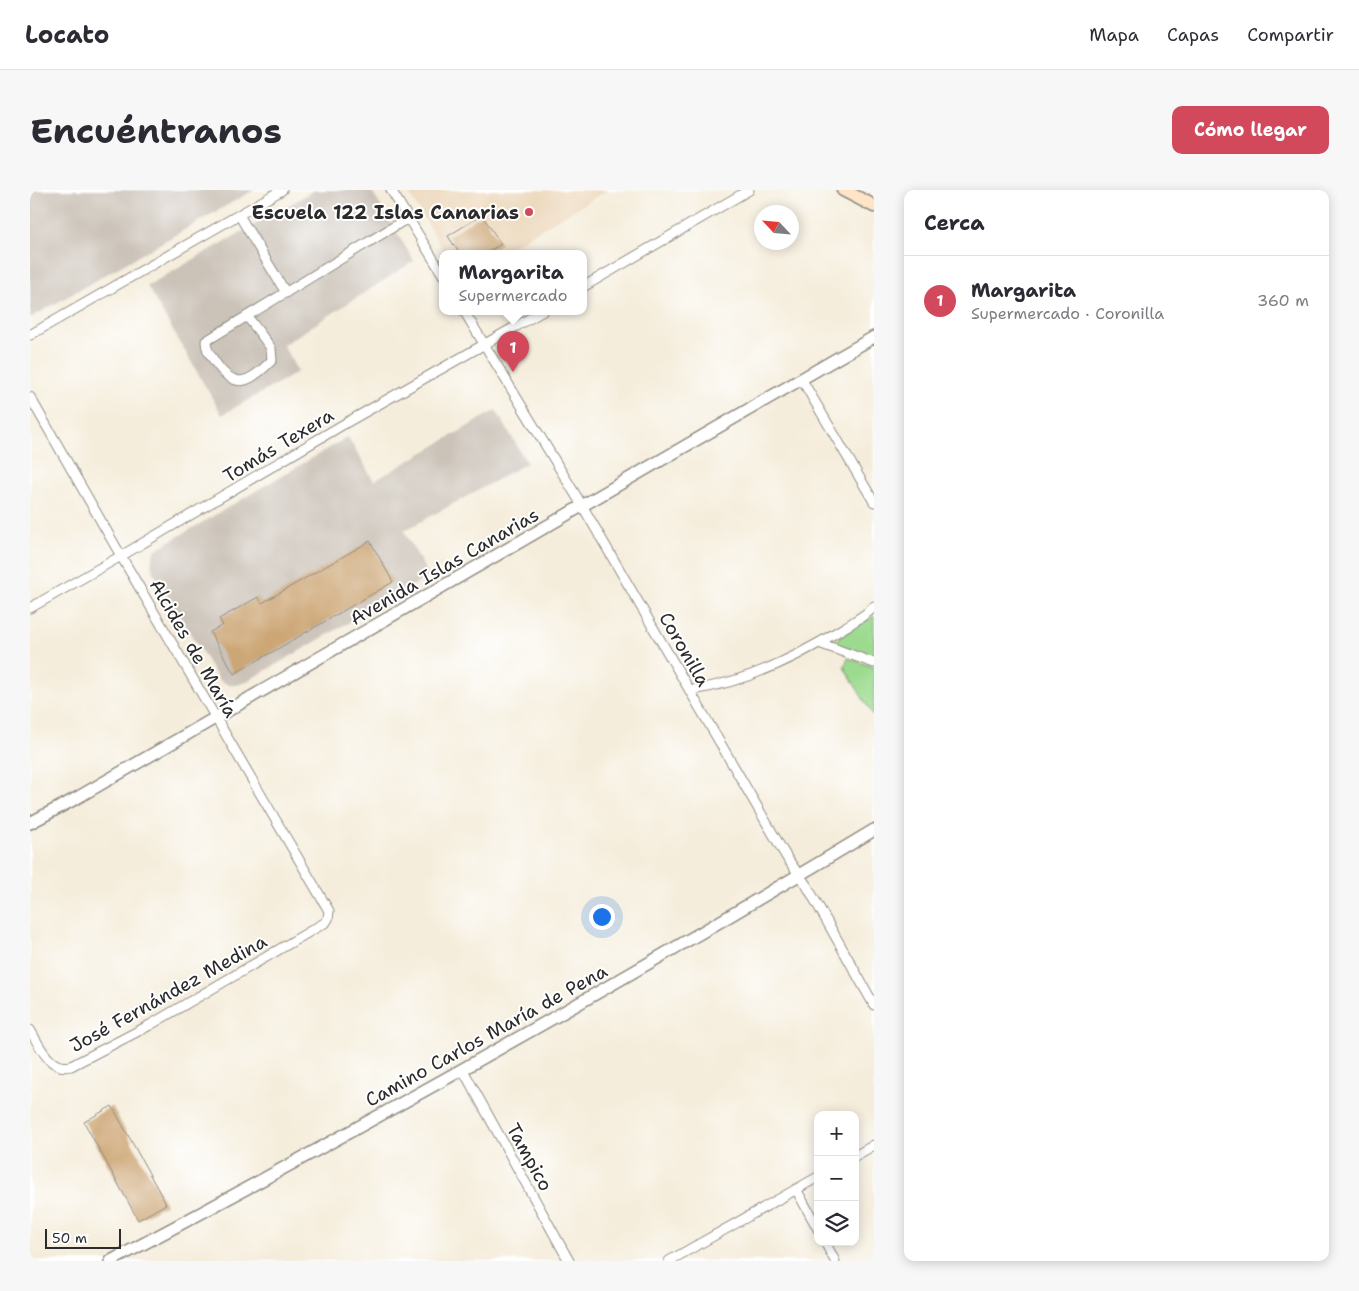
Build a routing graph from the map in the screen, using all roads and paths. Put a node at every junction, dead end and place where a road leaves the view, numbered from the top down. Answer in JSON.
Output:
{"nodes":[{"id":1,"x":282,"y":190,"type":"edge"},
{"id":2,"x":391,"y":190,"type":"edge"},
{"id":3,"x":749,"y":190,"type":"edge"},
{"id":4,"x":843,"y":190,"type":"edge"},
{"id":5,"x":874,"y":206,"type":"edge"},
{"id":6,"x":239,"y":215,"type":"junction"},
{"id":7,"x":408,"y":218,"type":"junction"},
{"id":8,"x":439,"y":269,"type":"edge"},
{"id":9,"x":587,"y":286,"type":"edge"},
{"id":10,"x":286,"y":293,"type":"junction"},
{"id":11,"x":467,"y":315,"type":"edge"},
{"id":12,"x":536,"y":315,"type":"edge"},
{"id":13,"x":247,"y":316,"type":"junction"},
{"id":14,"x":30,"y":335,"type":"edge"},
{"id":15,"x":874,"y":337,"type":"edge"},
{"id":16,"x":485,"y":344,"type":"junction"},
{"id":17,"x":802,"y":380,"type":"junction"},
{"id":18,"x":30,"y":396,"type":"edge"},
{"id":19,"x":874,"y":502,"type":"edge"},
{"id":20,"x":583,"y":507,"type":"junction"},
{"id":21,"x":121,"y":556,"type":"junction"},
{"id":22,"x":874,"y":607,"type":"edge"},
{"id":23,"x":30,"y":608,"type":"edge"},
{"id":24,"x":819,"y":644,"type":"junction"},
{"id":25,"x":874,"y":663,"type":"edge"},
{"id":26,"x":691,"y":690,"type":"junction"},
{"id":27,"x":216,"y":718,"type":"junction"},
{"id":28,"x":30,"y":823,"type":"edge"},
{"id":29,"x":874,"y":830,"type":"edge"},
{"id":30,"x":800,"y":875,"type":"junction"},
{"id":31,"x":329,"y":915,"type":"joint"},
{"id":32,"x":874,"y":1005,"type":"edge"},
{"id":33,"x":30,"y":1030,"type":"edge"},
{"id":34,"x":463,"y":1070,"type":"junction"},
{"id":35,"x":874,"y":1145,"type":"edge"},
{"id":36,"x":859,"y":1154,"type":"edge"},
{"id":37,"x":814,"y":1179,"type":"edge"},
{"id":38,"x":796,"y":1189,"type":"junction"},
{"id":39,"x":814,"y":1222,"type":"edge"},
{"id":40,"x":827,"y":1246,"type":"edge"},
{"id":41,"x":111,"y":1261,"type":"edge"},
{"id":42,"x":569,"y":1261,"type":"edge"},
{"id":43,"x":669,"y":1261,"type":"edge"},
{"id":44,"x":835,"y":1261,"type":"edge"}],
"edges":[{"from":1,"to":6,"type":"street"},
{"from":2,"to":7,"type":"street"},
{"from":3,"to":9,"type":"street"},
{"from":4,"to":5,"type":"main road"},
{"from":6,"to":10,"type":"street"},
{"from":6,"to":14,"type":"street"},
{"from":7,"to":8,"type":"street"},
{"from":7,"to":10,"type":"street"},
{"from":10,"to":13,"type":"street"},
{"from":11,"to":16,"type":"street","name":"Coronilla"},
{"from":12,"to":16,"type":"street","name":"Tomás Texera"},
{"from":13,"to":13,"type":"street"},
{"from":15,"to":17,"type":"street","name":"Avenida Islas Canarias"},
{"from":16,"to":20,"type":"street","name":"Coronilla"},
{"from":16,"to":21,"type":"street","name":"Tomás Texera"},
{"from":17,"to":19,"type":"street"},
{"from":17,"to":20,"type":"street","name":"Avenida Islas Canarias"},
{"from":18,"to":21,"type":"street","name":"Alcides de María"},
{"from":20,"to":26,"type":"street","name":"Coronilla"},
{"from":20,"to":27,"type":"street","name":"Avenida Islas Canarias"},
{"from":21,"to":23,"type":"street","name":"Tomás Texera"},
{"from":21,"to":27,"type":"street","name":"Alcides de María"},
{"from":22,"to":24,"type":"street"},
{"from":24,"to":25,"type":"street"},
{"from":24,"to":26,"type":"street"},
{"from":26,"to":30,"type":"street","name":"Coronilla"},
{"from":27,"to":28,"type":"street","name":"Avenida Islas Canarias"},
{"from":27,"to":31,"type":"street","name":"Alcides de María"},
{"from":29,"to":30,"type":"street","name":"Camino Carlos María de Pena"},
{"from":30,"to":32,"type":"street","name":"Coronilla"},
{"from":30,"to":34,"type":"street","name":"Camino Carlos María de Pena"},
{"from":31,"to":33,"type":"street","name":"José Fernández Medina"},
{"from":34,"to":41,"type":"street","name":"Camino Carlos María de Pena"},
{"from":34,"to":42,"type":"street","name":"Tampico"},
{"from":35,"to":36,"type":"street"},
{"from":37,"to":38,"type":"street"},
{"from":38,"to":39,"type":"street"},
{"from":38,"to":43,"type":"street"},
{"from":40,"to":44,"type":"street"}]}
